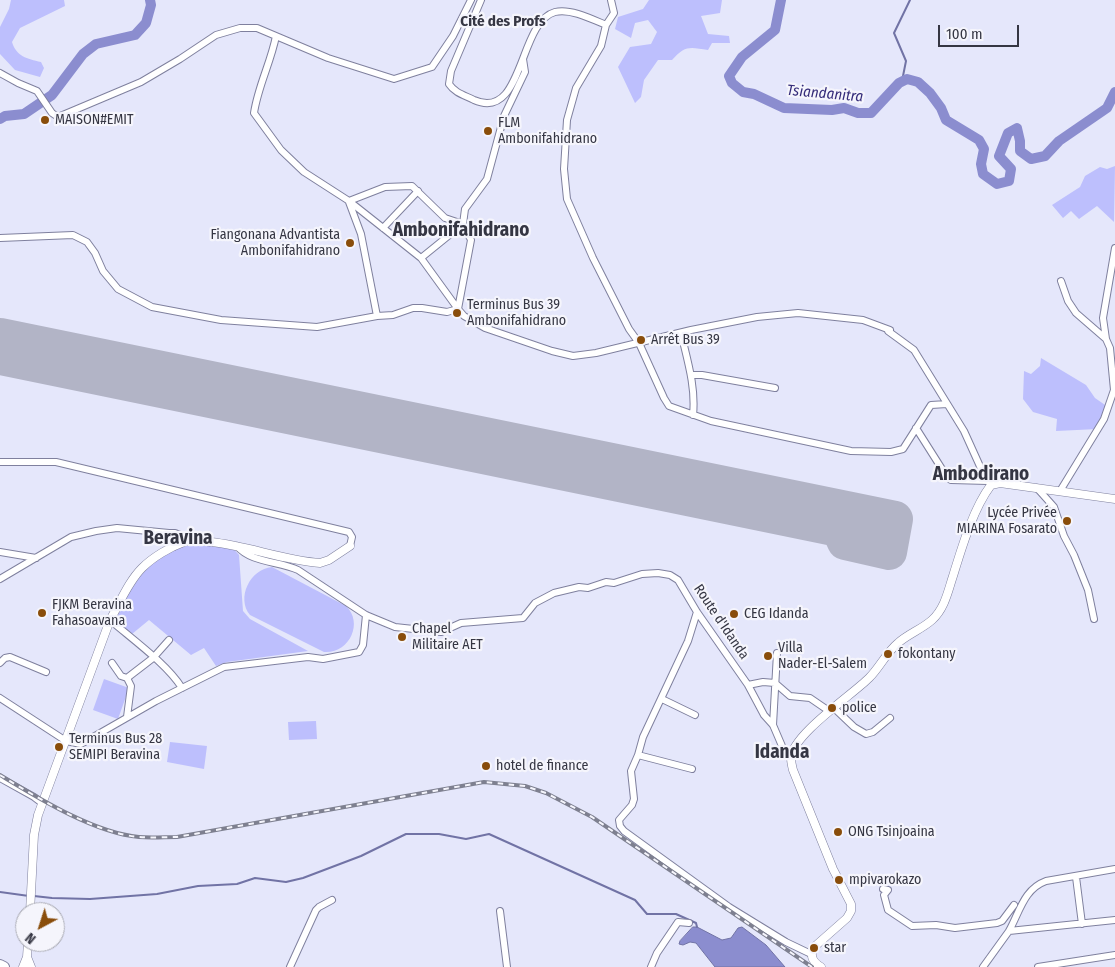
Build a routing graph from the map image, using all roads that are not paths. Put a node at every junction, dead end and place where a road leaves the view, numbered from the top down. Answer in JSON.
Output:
{"nodes":[{"id":1,"x":471,"y":0,"type":"edge"},
{"id":2,"x":481,"y":0,"type":"edge"},
{"id":3,"x":611,"y":0,"type":"edge"},
{"id":4,"x":606,"y":25,"type":"junction"},
{"id":5,"x":276,"y":36,"type":"junction"},
{"id":6,"x":523,"y":57,"type":"junction"},
{"id":7,"x":0,"y":73,"type":"edge"},
{"id":8,"x":418,"y":191,"type":"junction"},
{"id":9,"x":348,"y":201,"type":"junction"},
{"id":10,"x":463,"y":224,"type":"junction"},
{"id":11,"x":383,"y":228,"type":"junction"},
{"id":12,"x":0,"y":238,"type":"edge"},
{"id":13,"x":1115,"y":248,"type":"edge"},
{"id":14,"x":421,"y":258,"type":"junction"},
{"id":15,"x":1061,"y":281,"type":"dead end"},
{"id":16,"x":458,"y":309,"type":"junction"},
{"id":17,"x":377,"y":316,"type":"junction"},
{"id":18,"x":681,"y":333,"type":"junction"},
{"id":19,"x":1106,"y":339,"type":"junction"},
{"id":20,"x":639,"y":343,"type":"junction"},
{"id":21,"x":691,"y":375,"type":"junction"},
{"id":22,"x":775,"y":388,"type":"dead end"},
{"id":23,"x":947,"y":404,"type":"junction"},
{"id":24,"x":693,"y":415,"type":"junction"},
{"id":25,"x":916,"y":428,"type":"junction"},
{"id":26,"x":0,"y":462,"type":"edge"},
{"id":27,"x":990,"y":483,"type":"junction"},
{"id":28,"x":1037,"y":488,"type":"junction"},
{"id":29,"x":1060,"y":491,"type":"junction"},
{"id":30,"x":1115,"y":499,"type":"edge"},
{"id":31,"x":169,"y":534,"type":"junction"},
{"id":32,"x":196,"y":540,"type":"junction"},
{"id":33,"x":237,"y":546,"type":"junction"},
{"id":34,"x":350,"y":546,"type":"joint"},
{"id":35,"x":173,"y":547,"type":"junction"},
{"id":36,"x":0,"y":552,"type":"edge"},
{"id":37,"x":36,"y":558,"type":"junction"},
{"id":38,"x":0,"y":579,"type":"edge"},
{"id":39,"x":698,"y":612,"type":"junction"},
{"id":40,"x":366,"y":615,"type":"junction"},
{"id":41,"x":1094,"y":619,"type":"dead end"},
{"id":42,"x":110,"y":620,"type":"junction"},
{"id":43,"x":169,"y":640,"type":"dead end"},
{"id":44,"x":777,"y":653,"type":"dead end"},
{"id":45,"x":153,"y":658,"type":"junction"},
{"id":46,"x":0,"y":663,"type":"edge"},
{"id":47,"x":112,"y":663,"type":"dead end"},
{"id":48,"x":46,"y":672,"type":"dead end"},
{"id":49,"x":127,"y":678,"type":"junction"},
{"id":50,"x":776,"y":683,"type":"junction"},
{"id":51,"x":748,"y":685,"type":"junction"},
{"id":52,"x":182,"y":688,"type":"junction"},
{"id":53,"x":0,"y":698,"type":"edge"},
{"id":54,"x":662,"y":698,"type":"junction"},
{"id":55,"x":831,"y":709,"type":"junction"},
{"id":56,"x":695,"y":715,"type":"dead end"},
{"id":57,"x":127,"y":717,"type":"junction"},
{"id":58,"x":890,"y":718,"type":"dead end"},
{"id":59,"x":772,"y":725,"type":"junction"},
{"id":60,"x":66,"y":741,"type":"junction"},
{"id":61,"x":638,"y":756,"type":"junction"},
{"id":62,"x":791,"y":758,"type":"junction"},
{"id":63,"x":692,"y":769,"type":"dead end"},
{"id":64,"x":0,"y":778,"type":"edge"},
{"id":65,"x":42,"y":803,"type":"junction"},
{"id":66,"x":1115,"y":869,"type":"edge"},
{"id":67,"x":1076,"y":876,"type":"junction"},
{"id":68,"x":883,"y":890,"type":"dead end"},
{"id":69,"x":332,"y":900,"type":"dead end"},
{"id":70,"x":31,"y":902,"type":"edge"},
{"id":71,"x":1014,"y":905,"type":"dead end"},
{"id":72,"x":500,"y":911,"type":"dead end"},
{"id":73,"x":1115,"y":920,"type":"edge"},
{"id":74,"x":689,"y":923,"type":"dead end"},
{"id":75,"x":1082,"y":924,"type":"junction"},
{"id":76,"x":1009,"y":931,"type":"junction"},
{"id":77,"x":27,"y":952,"type":"edge"},
{"id":78,"x":811,"y":954,"type":"junction"},
{"id":79,"x":1115,"y":955,"type":"edge"},
{"id":80,"x":27,"y":957,"type":"junction"},
{"id":81,"x":0,"y":965,"type":"edge"},
{"id":82,"x":4,"y":967,"type":"edge"},
{"id":83,"x":23,"y":967,"type":"edge"},
{"id":84,"x":31,"y":967,"type":"edge"},
{"id":85,"x":290,"y":967,"type":"edge"},
{"id":86,"x":507,"y":967,"type":"edge"},
{"id":87,"x":651,"y":967,"type":"edge"},
{"id":88,"x":820,"y":967,"type":"edge"},
{"id":89,"x":983,"y":967,"type":"edge"},
{"id":90,"x":1038,"y":967,"type":"edge"}],
"edges":[{"from":1,"to":5,"type":"street"},
{"from":2,"to":6,"type":"street"},
{"from":3,"to":4,"type":"street"},
{"from":4,"to":6,"type":"street"},
{"from":4,"to":20,"type":"street"},
{"from":5,"to":7,"type":"street"},
{"from":5,"to":9,"type":"street"},
{"from":6,"to":10,"type":"street"},
{"from":8,"to":9,"type":"street"},
{"from":8,"to":10,"type":"street"},
{"from":8,"to":11,"type":"street"},
{"from":9,"to":11,"type":"street"},
{"from":9,"to":17,"type":"street"},
{"from":10,"to":14,"type":"street"},
{"from":10,"to":16,"type":"street"},
{"from":11,"to":14,"type":"street"},
{"from":12,"to":17,"type":"street"},
{"from":13,"to":19,"type":"street"},
{"from":14,"to":16,"type":"street"},
{"from":15,"to":19,"type":"street"},
{"from":16,"to":17,"type":"street"},
{"from":16,"to":20,"type":"street"},
{"from":18,"to":20,"type":"street"},
{"from":18,"to":21,"type":"street"},
{"from":18,"to":23,"type":"street"},
{"from":19,"to":29,"type":"street"},
{"from":20,"to":24,"type":"street"},
{"from":21,"to":22,"type":"street"},
{"from":21,"to":24,"type":"street"},
{"from":23,"to":25,"type":"street"},
{"from":23,"to":27,"type":"street"},
{"from":24,"to":25,"type":"street"},
{"from":25,"to":27,"type":"street"},
{"from":26,"to":34,"type":"street"},
{"from":27,"to":28,"type":"street"},
{"from":27,"to":55,"type":"street"},
{"from":28,"to":29,"type":"street"},
{"from":28,"to":41,"type":"street"},
{"from":29,"to":30,"type":"street"},
{"from":31,"to":32,"type":"street"},
{"from":31,"to":35,"type":"street"},
{"from":31,"to":37,"type":"street"},
{"from":32,"to":33,"type":"street"},
{"from":32,"to":35,"type":"street"},
{"from":33,"to":34,"type":"street"},
{"from":33,"to":40,"type":"street"},
{"from":35,"to":42,"type":"street"},
{"from":36,"to":37,"type":"street"},
{"from":37,"to":38,"type":"street"},
{"from":39,"to":40,"type":"street","name":"Route d'Idanda"},
{"from":39,"to":51,"type":"street","name":"Route d'Idanda"},
{"from":39,"to":54,"type":"street"},
{"from":40,"to":52,"type":"street"},
{"from":42,"to":45,"type":"street"},
{"from":42,"to":60,"type":"street"},
{"from":43,"to":45,"type":"street"},
{"from":44,"to":50,"type":"street"},
{"from":45,"to":49,"type":"street"},
{"from":45,"to":52,"type":"street"},
{"from":46,"to":48,"type":"street"},
{"from":47,"to":49,"type":"street"},
{"from":49,"to":57,"type":"street"},
{"from":50,"to":51,"type":"street"},
{"from":50,"to":55,"type":"street"},
{"from":50,"to":59,"type":"street"},
{"from":51,"to":59,"type":"street","name":"Route d'Idanda"},
{"from":52,"to":57,"type":"street"},
{"from":53,"to":60,"type":"street"},
{"from":54,"to":56,"type":"street"},
{"from":54,"to":61,"type":"street"},
{"from":55,"to":58,"type":"street"},
{"from":55,"to":62,"type":"street"},
{"from":57,"to":60,"type":"street"},
{"from":59,"to":62,"type":"street","name":"Route d'Idanda"},
{"from":60,"to":65,"type":"street"},
{"from":61,"to":63,"type":"street"},
{"from":61,"to":78,"type":"street"},
{"from":62,"to":78,"type":"street"},
{"from":64,"to":65,"type":"street"},
{"from":65,"to":70,"type":"street"},
{"from":66,"to":67,"type":"street"},
{"from":67,"to":75,"type":"street"},
{"from":67,"to":76,"type":"street"},
{"from":68,"to":71,"type":"street"},
{"from":69,"to":85,"type":"street"},
{"from":72,"to":86,"type":"street"},
{"from":73,"to":75,"type":"street"},
{"from":74,"to":87,"type":"street"},
{"from":75,"to":76,"type":"street"},
{"from":76,"to":89,"type":"street"},
{"from":77,"to":80,"type":"street"},
{"from":78,"to":88,"type":"street"},
{"from":79,"to":90,"type":"street"},
{"from":80,"to":83,"type":"street"},
{"from":80,"to":84,"type":"street"},
{"from":81,"to":82,"type":"main road"}]}
